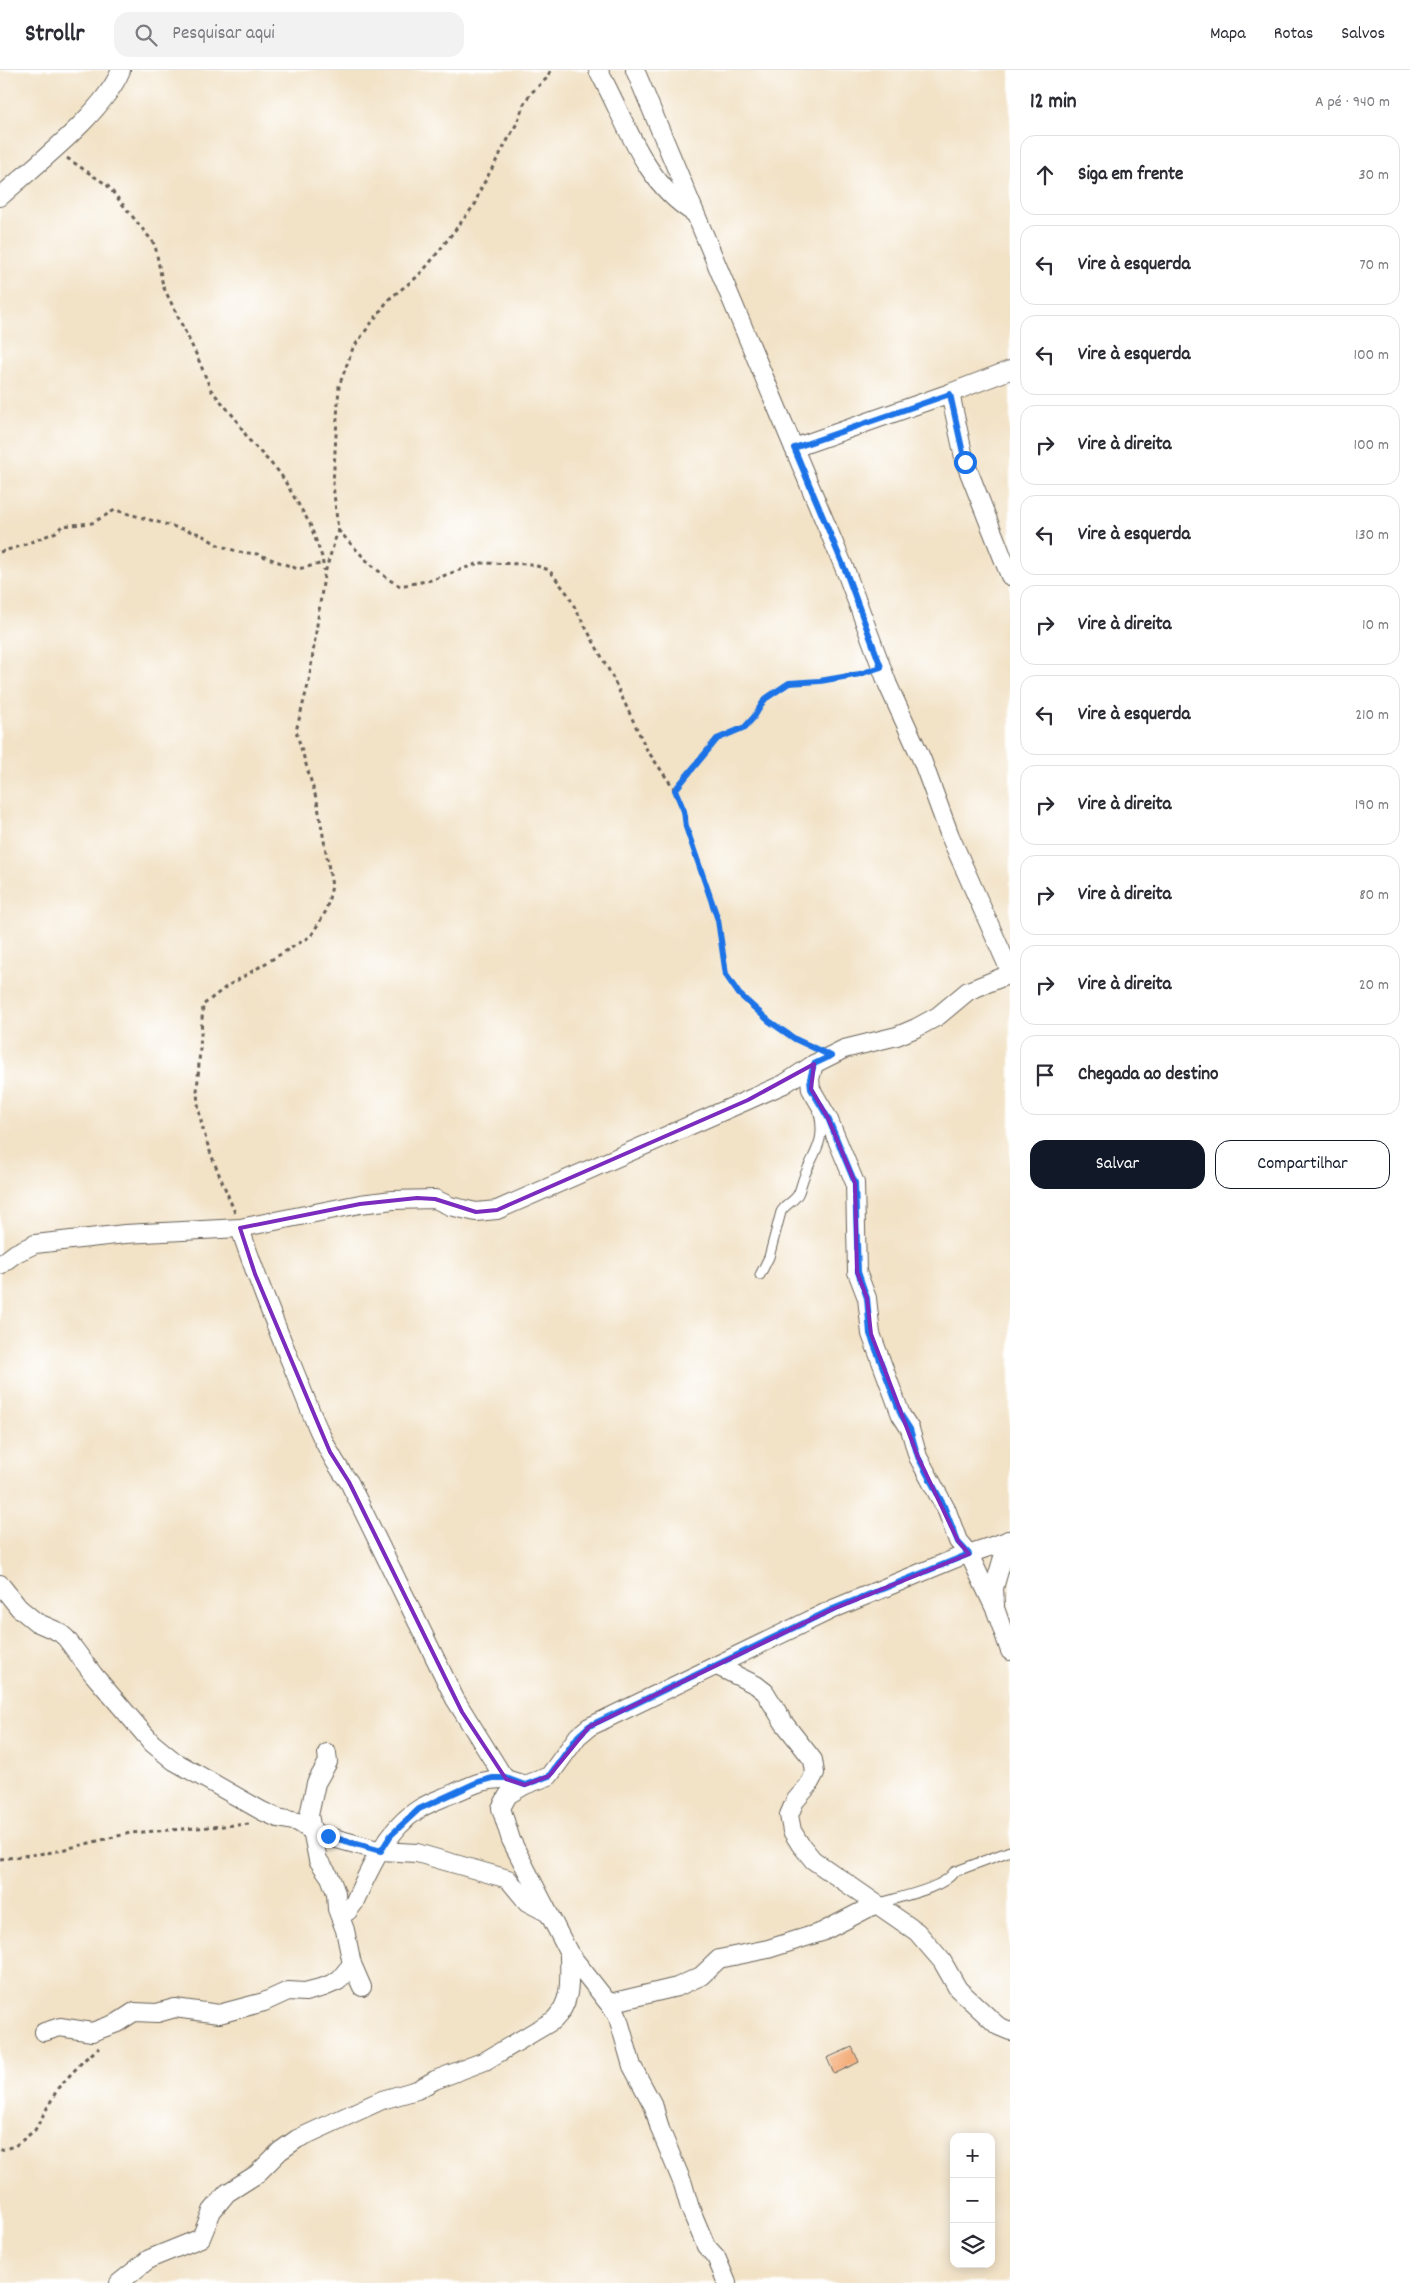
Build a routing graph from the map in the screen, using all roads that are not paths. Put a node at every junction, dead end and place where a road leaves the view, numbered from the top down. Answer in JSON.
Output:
{"nodes":[{"id":1,"x":121,"y":70,"type":"edge"},
{"id":2,"x":598,"y":70,"type":"edge"},
{"id":3,"x":635,"y":70,"type":"edge"},
{"id":4,"x":0,"y":197,"type":"edge"},
{"id":5,"x":694,"y":213,"type":"junction"},
{"id":6,"x":1010,"y":370,"type":"edge"},
{"id":7,"x":950,"y":394,"type":"junction"},
{"id":8,"x":794,"y":448,"type":"junction"},
{"id":9,"x":1010,"y":576,"type":"edge"},
{"id":10,"x":1010,"y":973,"type":"edge"},
{"id":11,"x":814,"y":1064,"type":"junction"},
{"id":12,"x":815,"y":1099,"type":"junction"},
{"id":13,"x":240,"y":1228,"type":"junction"},
{"id":14,"x":0,"y":1265,"type":"edge"},
{"id":15,"x":760,"y":1275,"type":"dead end"},
{"id":16,"x":1009,"y":1540,"type":"edge"},
{"id":17,"x":969,"y":1554,"type":"junction"},
{"id":18,"x":0,"y":1584,"type":"edge"},
{"id":19,"x":996,"y":1611,"type":"junction"},
{"id":20,"x":1010,"y":1651,"type":"edge"},
{"id":21,"x":717,"y":1666,"type":"junction"},
{"id":22,"x":327,"y":1753,"type":"dead end"},
{"id":23,"x":506,"y":1778,"type":"junction"},
{"id":24,"x":525,"y":1785,"type":"junction"},
{"id":25,"x":312,"y":1829,"type":"junction"},
{"id":26,"x":381,"y":1851,"type":"junction"},
{"id":27,"x":1010,"y":1852,"type":"edge"},
{"id":28,"x":876,"y":1904,"type":"junction"},
{"id":29,"x":548,"y":1913,"type":"junction"},
{"id":30,"x":340,"y":1916,"type":"junction"},
{"id":31,"x":569,"y":1953,"type":"junction"},
{"id":32,"x":352,"y":1964,"type":"junction"},
{"id":33,"x":362,"y":1987,"type":"dead end"},
{"id":34,"x":610,"y":2003,"type":"junction"},
{"id":35,"x":1010,"y":2031,"type":"edge"},
{"id":36,"x":44,"y":2032,"type":"dead end"},
{"id":37,"x":119,"y":2283,"type":"edge"},
{"id":38,"x":727,"y":2283,"type":"edge"}],
"edges":[{"from":1,"to":4,"type":"street"},
{"from":2,"to":5,"type":"street"},
{"from":3,"to":5,"type":"street"},
{"from":5,"to":8,"type":"street"},
{"from":6,"to":7,"type":"street"},
{"from":7,"to":8,"type":"street"},
{"from":7,"to":9,"type":"street"},
{"from":8,"to":10,"type":"street"},
{"from":10,"to":11,"type":"street"},
{"from":11,"to":12,"type":"street"},
{"from":11,"to":13,"type":"street"},
{"from":12,"to":15,"type":"lane"},
{"from":12,"to":17,"type":"street"},
{"from":13,"to":14,"type":"street"},
{"from":13,"to":23,"type":"street"},
{"from":16,"to":17,"type":"street"},
{"from":16,"to":19,"type":"street"},
{"from":17,"to":19,"type":"street"},
{"from":17,"to":21,"type":"street"},
{"from":18,"to":25,"type":"street"},
{"from":19,"to":20,"type":"street"},
{"from":21,"to":24,"type":"street"},
{"from":21,"to":28,"type":"street"},
{"from":22,"to":25,"type":"street"},
{"from":23,"to":24,"type":"street"},
{"from":23,"to":26,"type":"street"},
{"from":24,"to":29,"type":"street"},
{"from":25,"to":26,"type":"street"},
{"from":25,"to":30,"type":"street"},
{"from":26,"to":29,"type":"street"},
{"from":26,"to":30,"type":"street"},
{"from":27,"to":28,"type":"lane"},
{"from":28,"to":34,"type":"street"},
{"from":28,"to":35,"type":"street"},
{"from":29,"to":31,"type":"street"},
{"from":30,"to":32,"type":"street"},
{"from":31,"to":34,"type":"street"},
{"from":31,"to":37,"type":"street"},
{"from":32,"to":33,"type":"street"},
{"from":32,"to":36,"type":"street"},
{"from":34,"to":38,"type":"street"}]}
